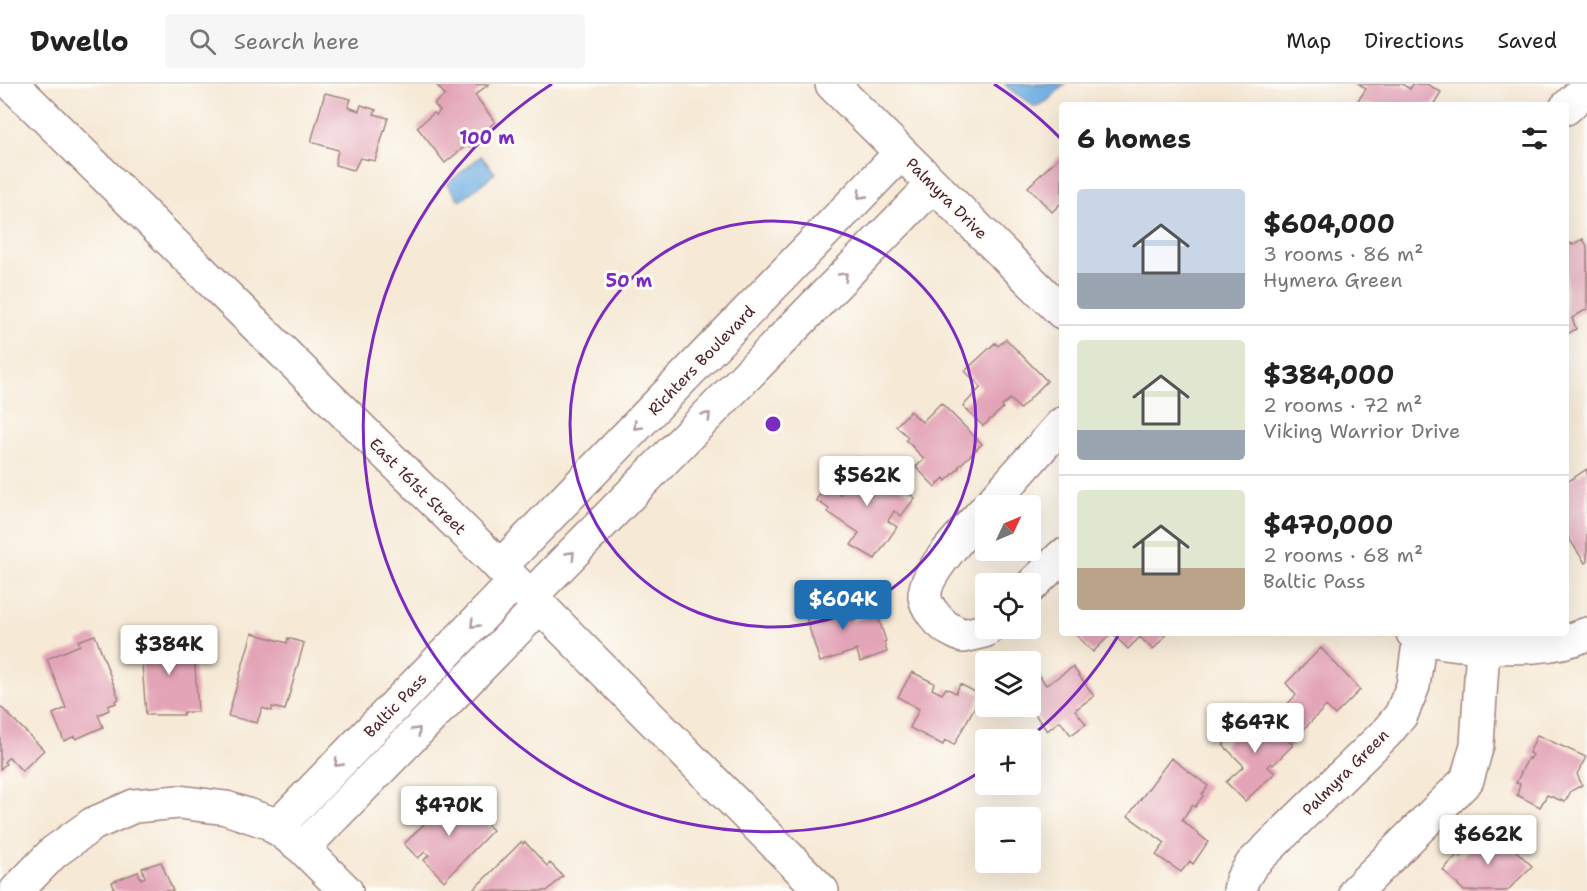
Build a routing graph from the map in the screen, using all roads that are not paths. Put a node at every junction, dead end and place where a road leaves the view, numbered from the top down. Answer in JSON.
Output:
{"nodes":[{"id":1,"x":12,"y":84,"type":"edge"},
{"id":2,"x":832,"y":84,"type":"edge"},
{"id":3,"x":1587,"y":88,"type":"edge"},
{"id":4,"x":1569,"y":105,"type":"edge"},
{"id":5,"x":902,"y":153,"type":"junction"},
{"id":6,"x":933,"y":185,"type":"junction"},
{"id":7,"x":1059,"y":309,"type":"edge"},
{"id":8,"x":1059,"y":427,"type":"edge"},
{"id":9,"x":999,"y":495,"type":"edge"},
{"id":10,"x":975,"y":521,"type":"edge"},
{"id":11,"x":1059,"y":559,"type":"edge"},
{"id":12,"x":1041,"y":576,"type":"edge"},
{"id":13,"x":521,"y":588,"type":"junction"},
{"id":14,"x":975,"y":633,"type":"edge"},
{"id":15,"x":1587,"y":634,"type":"edge"},
{"id":16,"x":1417,"y":636,"type":"edge"},
{"id":17,"x":1420,"y":636,"type":"edge"},
{"id":18,"x":1483,"y":646,"type":"junction"},
{"id":19,"x":276,"y":828,"type":"junction"},
{"id":20,"x":303,"y":848,"type":"junction"},
{"id":21,"x":16,"y":891,"type":"edge"},
{"id":22,"x":346,"y":891,"type":"edge"},
{"id":23,"x":822,"y":891,"type":"edge"},
{"id":24,"x":1240,"y":891,"type":"edge"},
{"id":25,"x":1356,"y":891,"type":"edge"}],
"edges":[{"from":1,"to":13,"type":"street","name":"East 161st Street"},
{"from":2,"to":5,"type":"street","name":"Palmyra Drive"},
{"from":3,"to":4,"type":"street"},
{"from":5,"to":6,"type":"street","name":"Palmyra Drive"},
{"from":5,"to":13,"type":"street","name":"Richters Boulevard","one_way":true},
{"from":6,"to":7,"type":"street","name":"Palmyra Drive"},
{"from":13,"to":6,"type":"street","one_way":true},
{"from":8,"to":9,"type":"street"},
{"from":10,"to":14,"type":"street"},
{"from":11,"to":12,"type":"street"},
{"from":13,"to":19,"type":"street","name":"Baltic Pass","one_way":true},
{"from":20,"to":13,"type":"street","name":"Baltic Pass","one_way":true},
{"from":13,"to":23,"type":"street","name":"East 161st Street"},
{"from":15,"to":18,"type":"street"},
{"from":16,"to":24,"type":"street","name":"Palmyra Green"},
{"from":17,"to":18,"type":"street"},
{"from":18,"to":25,"type":"street"},
{"from":19,"to":20,"type":"street"},
{"from":19,"to":21,"type":"street"},
{"from":20,"to":22,"type":"street"}]}
